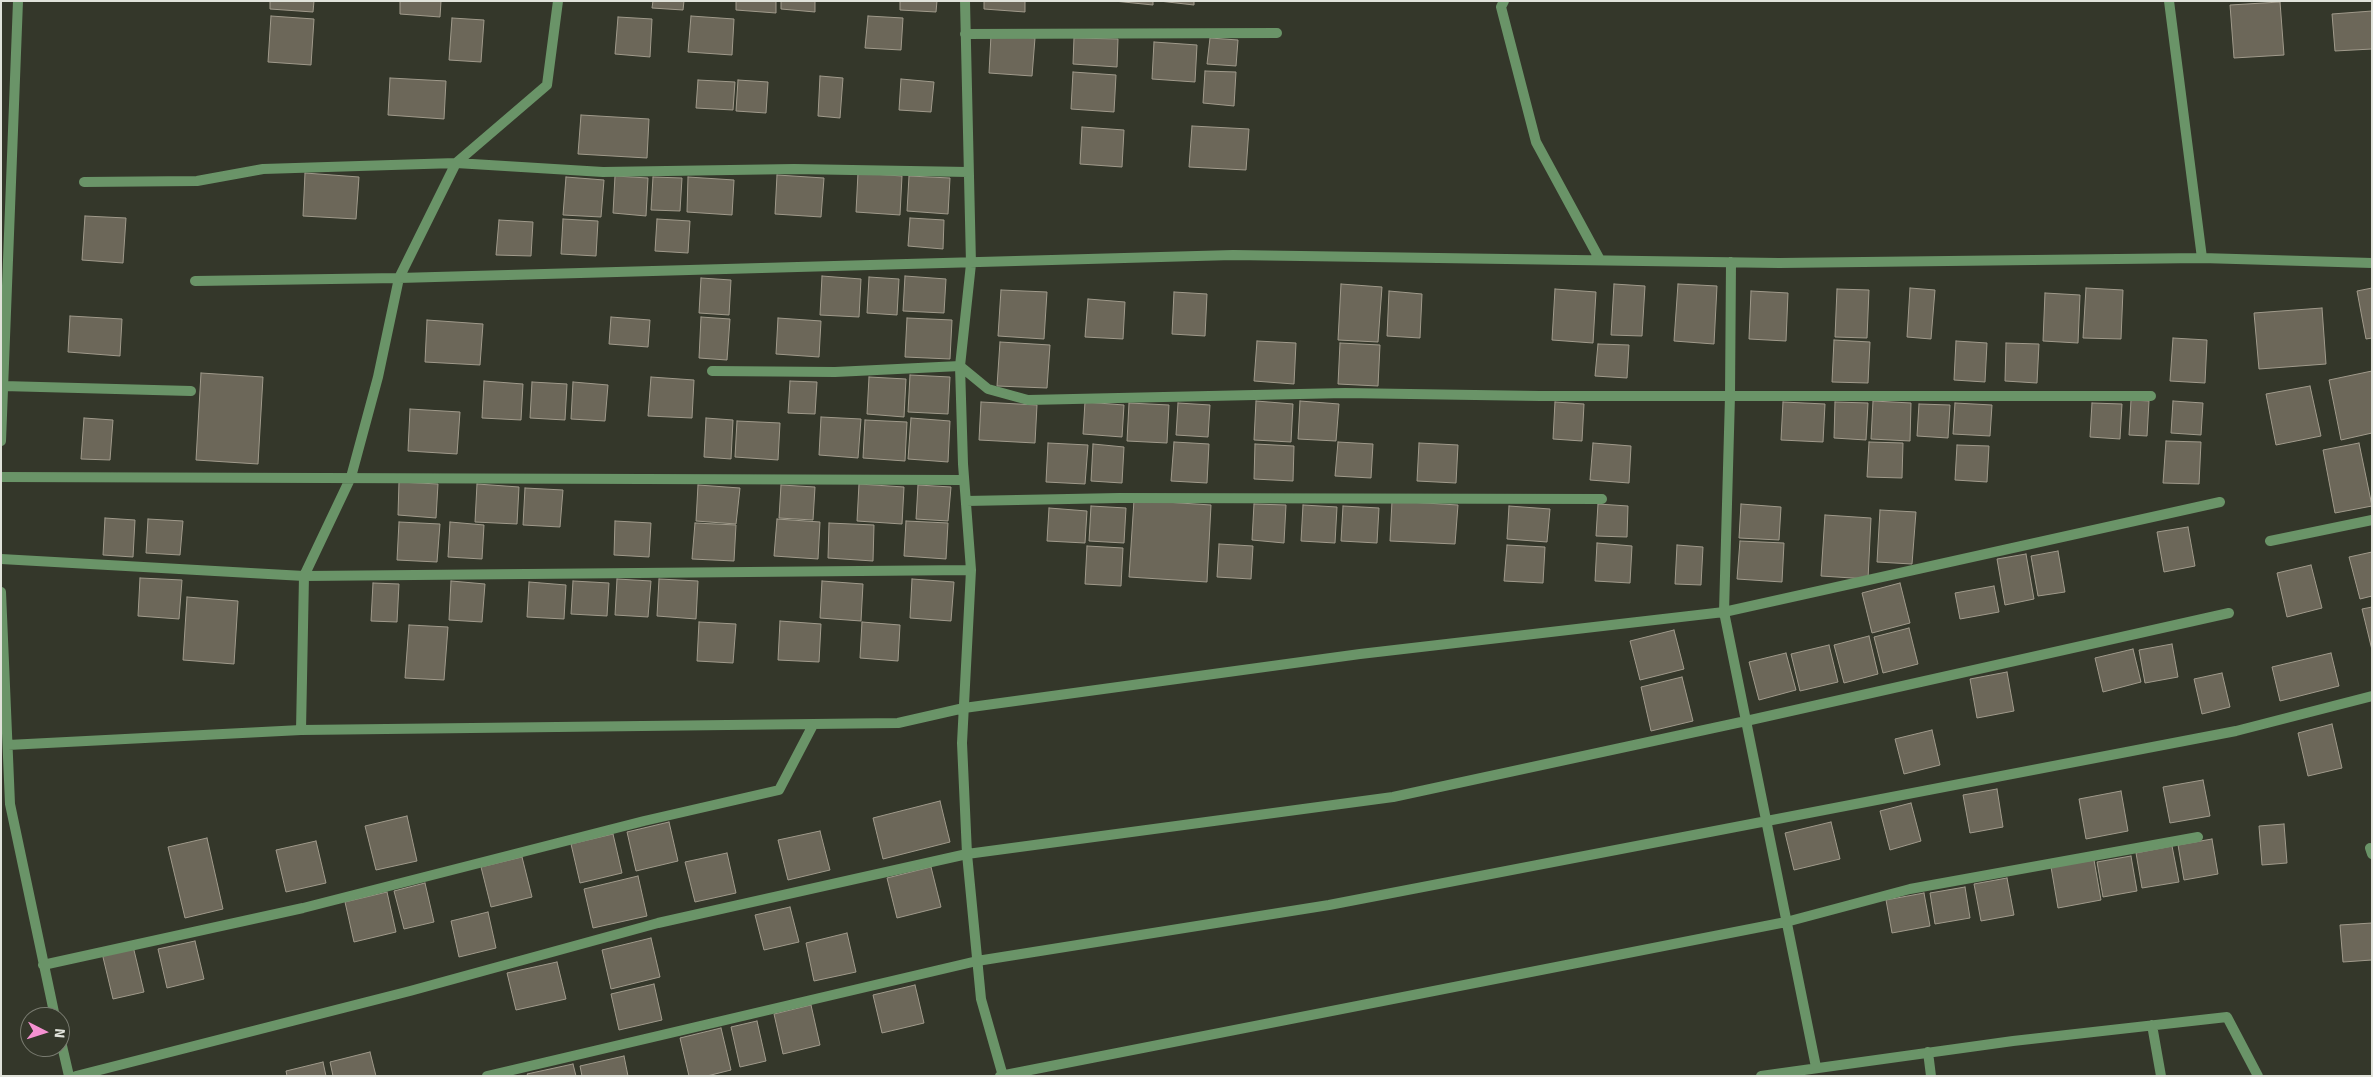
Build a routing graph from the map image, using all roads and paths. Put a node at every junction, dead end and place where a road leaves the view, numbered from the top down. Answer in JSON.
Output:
{"nodes":[{"id":1,"x":18,"y":1,"type":"edge"},
{"id":2,"x":558,"y":1,"type":"edge"},
{"id":3,"x":965,"y":1,"type":"edge"},
{"id":4,"x":1504,"y":1,"type":"edge"},
{"id":5,"x":2169,"y":1,"type":"edge"},
{"id":6,"x":1277,"y":33,"type":"dead end"},
{"id":7,"x":965,"y":34,"type":"junction"},
{"id":8,"x":456,"y":163,"type":"junction"},
{"id":9,"x":968,"y":172,"type":"junction"},
{"id":10,"x":84,"y":182,"type":"dead end"},
{"id":11,"x":2202,"y":258,"type":"junction"},
{"id":12,"x":1600,"y":260,"type":"junction"},
{"id":13,"x":1731,"y":262,"type":"junction"},
{"id":14,"x":2372,"y":263,"type":"edge"},
{"id":15,"x":971,"y":264,"type":"junction"},
{"id":16,"x":399,"y":278,"type":"junction"},
{"id":17,"x":195,"y":281,"type":"dead end"},
{"id":18,"x":960,"y":366,"type":"junction"},
{"id":19,"x":712,"y":371,"type":"dead end"},
{"id":20,"x":3,"y":386,"type":"junction"},
{"id":21,"x":190,"y":392,"type":"dead end"},
{"id":22,"x":1730,"y":396,"type":"junction"},
{"id":23,"x":2151,"y":396,"type":"dead end"},
{"id":24,"x":1,"y":441,"type":"edge"},
{"id":25,"x":1,"y":477,"type":"edge"},
{"id":26,"x":351,"y":478,"type":"junction"},
{"id":27,"x":964,"y":480,"type":"junction"},
{"id":28,"x":1602,"y":498,"type":"dead end"},
{"id":29,"x":966,"y":501,"type":"junction"},
{"id":30,"x":2220,"y":502,"type":"dead end"},
{"id":31,"x":2372,"y":520,"type":"edge"},
{"id":32,"x":2270,"y":540,"type":"dead end"},
{"id":33,"x":1,"y":559,"type":"edge"},
{"id":34,"x":971,"y":570,"type":"junction"},
{"id":35,"x":304,"y":576,"type":"junction"},
{"id":36,"x":1,"y":592,"type":"edge"},
{"id":37,"x":1724,"y":612,"type":"junction"},
{"id":38,"x":2229,"y":613,"type":"dead end"},
{"id":39,"x":2372,"y":696,"type":"edge"},
{"id":40,"x":964,"y":708,"type":"junction"},
{"id":41,"x":1746,"y":721,"type":"junction"},
{"id":42,"x":813,"y":724,"type":"junction"},
{"id":43,"x":301,"y":730,"type":"junction"},
{"id":44,"x":8,"y":745,"type":"junction"},
{"id":45,"x":1766,"y":820,"type":"junction"},
{"id":46,"x":2198,"y":837,"type":"dead end"},
{"id":47,"x":967,"y":854,"type":"junction"},
{"id":48,"x":1786,"y":922,"type":"junction"},
{"id":49,"x":977,"y":961,"type":"junction"},
{"id":50,"x":43,"y":965,"type":"junction"},
{"id":51,"x":53,"y":1007,"type":"edge"},
{"id":52,"x":2152,"y":1025,"type":"junction"},
{"id":53,"x":1928,"y":1052,"type":"junction"},
{"id":54,"x":65,"y":1057,"type":"edge"},
{"id":55,"x":1816,"y":1067,"type":"junction"},
{"id":56,"x":69,"y":1076,"type":"edge"},
{"id":57,"x":76,"y":1076,"type":"edge"},
{"id":58,"x":487,"y":1076,"type":"edge"},
{"id":59,"x":1002,"y":1076,"type":"edge"},
{"id":60,"x":1761,"y":1076,"type":"edge"},
{"id":61,"x":1931,"y":1076,"type":"edge"},
{"id":62,"x":2161,"y":1076,"type":"edge"},
{"id":63,"x":2258,"y":1076,"type":"edge"}],
"edges":[{"from":1,"to":20,"type":"street"},
{"from":2,"to":8,"type":"street"},
{"from":3,"to":7,"type":"street"},
{"from":4,"to":12,"type":"street"},
{"from":5,"to":11,"type":"street"},
{"from":6,"to":7,"type":"street"},
{"from":7,"to":9,"type":"street"},
{"from":8,"to":9,"type":"street"},
{"from":8,"to":10,"type":"street"},
{"from":8,"to":16,"type":"street"},
{"from":9,"to":15,"type":"street"},
{"from":11,"to":13,"type":"street"},
{"from":11,"to":14,"type":"street"},
{"from":12,"to":13,"type":"street"},
{"from":12,"to":15,"type":"street"},
{"from":13,"to":22,"type":"street"},
{"from":15,"to":16,"type":"street"},
{"from":15,"to":18,"type":"street"},
{"from":16,"to":17,"type":"street"},
{"from":16,"to":26,"type":"street"},
{"from":18,"to":19,"type":"street"},
{"from":18,"to":22,"type":"street"},
{"from":18,"to":27,"type":"street"},
{"from":20,"to":21,"type":"street"},
{"from":20,"to":24,"type":"street"},
{"from":22,"to":23,"type":"street"},
{"from":22,"to":37,"type":"street"},
{"from":25,"to":26,"type":"street"},
{"from":26,"to":27,"type":"street"},
{"from":26,"to":35,"type":"street"},
{"from":27,"to":29,"type":"street"},
{"from":28,"to":29,"type":"street"},
{"from":29,"to":34,"type":"street"},
{"from":30,"to":37,"type":"street"},
{"from":31,"to":32,"type":"street"},
{"from":33,"to":35,"type":"street"},
{"from":34,"to":35,"type":"street"},
{"from":34,"to":40,"type":"street"},
{"from":35,"to":43,"type":"street"},
{"from":36,"to":44,"type":"street"},
{"from":37,"to":40,"type":"street"},
{"from":37,"to":41,"type":"street"},
{"from":38,"to":41,"type":"street"},
{"from":39,"to":45,"type":"street"},
{"from":40,"to":42,"type":"street"},
{"from":40,"to":47,"type":"street"},
{"from":41,"to":45,"type":"street"},
{"from":41,"to":47,"type":"street"},
{"from":42,"to":43,"type":"street"},
{"from":42,"to":50,"type":"street"},
{"from":43,"to":44,"type":"street"},
{"from":44,"to":50,"type":"street"},
{"from":45,"to":48,"type":"street"},
{"from":45,"to":49,"type":"street"},
{"from":46,"to":48,"type":"street"},
{"from":47,"to":49,"type":"street"},
{"from":47,"to":57,"type":"street"},
{"from":48,"to":55,"type":"street"},
{"from":48,"to":59,"type":"street"},
{"from":49,"to":58,"type":"street"},
{"from":49,"to":59,"type":"street"},
{"from":50,"to":51,"type":"street"},
{"from":52,"to":53,"type":"street"},
{"from":52,"to":62,"type":"street"},
{"from":52,"to":63,"type":"street"},
{"from":53,"to":55,"type":"street"},
{"from":53,"to":61,"type":"street"},
{"from":54,"to":56,"type":"street"},
{"from":55,"to":60,"type":"street"}]}
